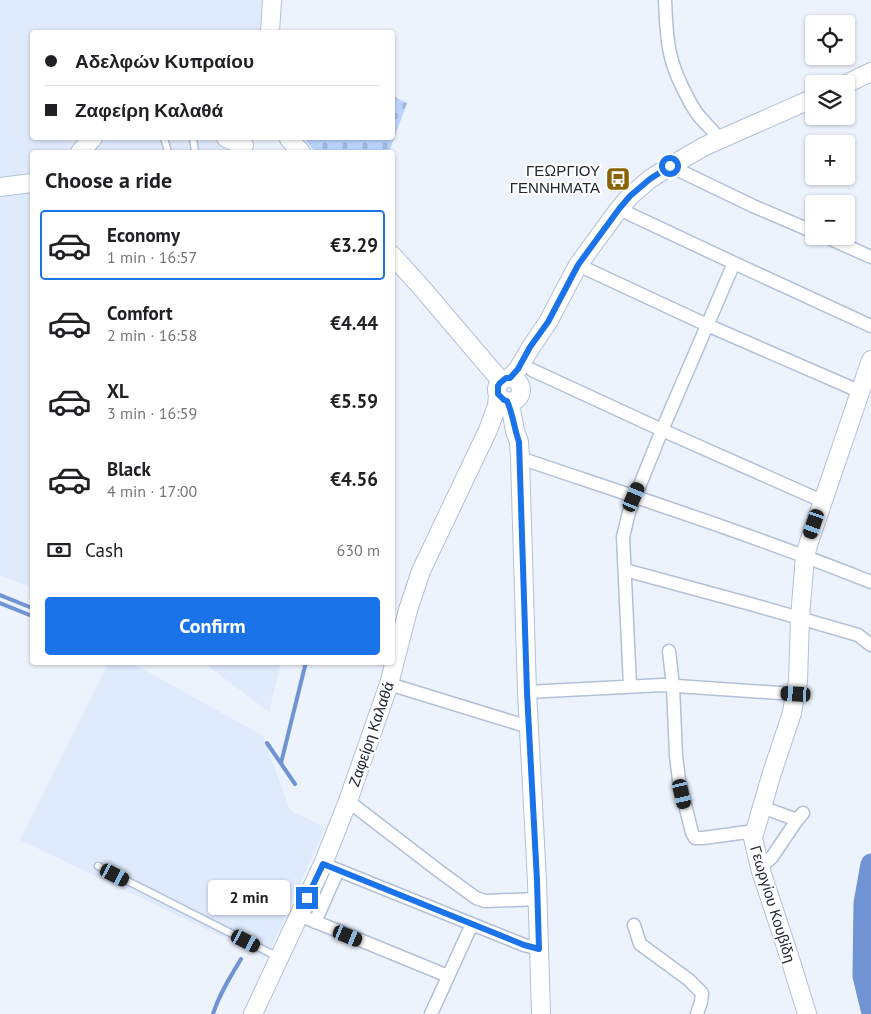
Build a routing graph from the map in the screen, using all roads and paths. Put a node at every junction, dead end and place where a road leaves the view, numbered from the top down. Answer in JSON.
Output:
{"nodes":[{"id":1,"x":272,"y":0,"type":"edge"},
{"id":2,"x":665,"y":0,"type":"edge"},
{"id":3,"x":270,"y":30,"type":"edge"},
{"id":4,"x":871,"y":72,"type":"edge"},
{"id":5,"x":855,"y":80,"type":"edge"},
{"id":6,"x":805,"y":102,"type":"edge"},
{"id":7,"x":720,"y":139,"type":"junction"},
{"id":8,"x":91,"y":140,"type":"edge"},
{"id":9,"x":231,"y":140,"type":"edge"},
{"id":10,"x":287,"y":143,"type":"edge"},
{"id":11,"x":245,"y":145,"type":"edge"},
{"id":12,"x":82,"y":150,"type":"edge"},
{"id":13,"x":298,"y":150,"type":"edge"},
{"id":14,"x":670,"y":166,"type":"junction"},
{"id":15,"x":30,"y":183,"type":"edge"},
{"id":16,"x":0,"y":187,"type":"edge"},
{"id":17,"x":619,"y":209,"type":"junction"},
{"id":18,"x":805,"y":228,"type":"edge"},
{"id":19,"x":844,"y":245,"type":"edge"},
{"id":20,"x":395,"y":257,"type":"edge"},
{"id":21,"x":871,"y":257,"type":"edge"},
{"id":22,"x":734,"y":263,"type":"junction"},
{"id":23,"x":578,"y":265,"type":"junction"},
{"id":24,"x":548,"y":322,"type":"junction"},
{"id":25,"x":707,"y":325,"type":"junction"},
{"id":26,"x":871,"y":326,"type":"edge"},
{"id":27,"x":871,"y":360,"type":"edge"},
{"id":28,"x":532,"y":370,"type":"junction"},
{"id":29,"x":509,"y":389,"type":"junction"},
{"id":30,"x":861,"y":392,"type":"junction"},
{"id":31,"x":488,"y":430,"type":"junction"},
{"id":32,"x":662,"y":430,"type":"junction"},
{"id":33,"x":520,"y":450,"type":"junction"},
{"id":34,"x":634,"y":497,"type":"junction"},
{"id":35,"x":822,"y":501,"type":"junction"},
{"id":36,"x":805,"y":556,"type":"junction"},
{"id":37,"x":625,"y":570,"type":"junction"},
{"id":38,"x":871,"y":582,"type":"edge"},
{"id":39,"x":800,"y":618,"type":"junction"},
{"id":40,"x":871,"y":645,"type":"edge"},
{"id":41,"x":669,"y":651,"type":"dead end"},
{"id":42,"x":395,"y":661,"type":"edge"},
{"id":43,"x":394,"y":665,"type":"edge"},
{"id":44,"x":389,"y":684,"type":"junction"},
{"id":45,"x":630,"y":686,"type":"junction"},
{"id":46,"x":673,"y":686,"type":"junction"},
{"id":47,"x":527,"y":692,"type":"junction"},
{"id":48,"x":796,"y":694,"type":"junction"},
{"id":49,"x":529,"y":727,"type":"junction"},
{"id":50,"x":348,"y":801,"type":"junction"},
{"id":51,"x":762,"y":807,"type":"junction"},
{"id":52,"x":755,"y":831,"type":"junction"},
{"id":53,"x":98,"y":866,"type":"dead end"},
{"id":54,"x":330,"y":867,"type":"junction"},
{"id":55,"x":760,"y":868,"type":"junction"},
{"id":56,"x":538,"y":899,"type":"junction"},
{"id":57,"x":307,"y":919,"type":"junction"},
{"id":58,"x":472,"y":924,"type":"junction"},
{"id":59,"x":634,"y":925,"type":"dead end"},
{"id":60,"x":539,"y":949,"type":"junction"},
{"id":61,"x":279,"y":957,"type":"junction"},
{"id":62,"x":448,"y":976,"type":"junction"},
{"id":63,"x":253,"y":1014,"type":"edge"},
{"id":64,"x":431,"y":1014,"type":"edge"},
{"id":65,"x":540,"y":1014,"type":"edge"},
{"id":66,"x":697,"y":1014,"type":"edge"},
{"id":67,"x":807,"y":1014,"type":"edge"}],
"edges":[{"from":1,"to":3,"type":"street"},
{"from":2,"to":7,"type":"street"},
{"from":4,"to":5,"type":"street"},
{"from":6,"to":7,"type":"street"},
{"from":7,"to":14,"type":"street"},
{"from":8,"to":12,"type":"street"},
{"from":9,"to":11,"type":"street"},
{"from":10,"to":13,"type":"street"},
{"from":14,"to":17,"type":"street"},
{"from":14,"to":18,"type":"street"},
{"from":15,"to":16,"type":"street"},
{"from":17,"to":22,"type":"street"},
{"from":17,"to":23,"type":"street"},
{"from":19,"to":21,"type":"street"},
{"from":20,"to":29,"type":"street"},
{"from":22,"to":25,"type":"street"},
{"from":22,"to":26,"type":"street"},
{"from":23,"to":24,"type":"street"},
{"from":23,"to":25,"type":"street"},
{"from":24,"to":28,"type":"street"},
{"from":24,"to":29,"type":"street"},
{"from":25,"to":30,"type":"street"},
{"from":25,"to":32,"type":"street"},
{"from":27,"to":30,"type":"street","name":"Γεωργίου Κουβίδη"},
{"from":28,"to":29,"type":"street"},
{"from":28,"to":32,"type":"street"},
{"from":29,"to":31,"type":"street","name":"Ζαφείρη Καλαθά"},
{"from":29,"to":33,"type":"street"},
{"from":30,"to":35,"type":"street","name":"Γεωργίου Κουβίδη"},
{"from":31,"to":33,"type":"street"},
{"from":31,"to":42,"type":"street","name":"Ζαφείρη Καλαθά"},
{"from":32,"to":34,"type":"street"},
{"from":32,"to":35,"type":"street"},
{"from":33,"to":34,"type":"street"},
{"from":33,"to":47,"type":"street"},
{"from":34,"to":36,"type":"street"},
{"from":34,"to":37,"type":"street"},
{"from":35,"to":36,"type":"street","name":"Γεωργίου Κουβίδη"},
{"from":36,"to":38,"type":"street"},
{"from":36,"to":39,"type":"street","name":"Γεωργίου Κουβίδη"},
{"from":37,"to":39,"type":"street"},
{"from":37,"to":45,"type":"street"},
{"from":39,"to":40,"type":"street"},
{"from":39,"to":48,"type":"street","name":"Γεωργίου Κουβίδη"},
{"from":41,"to":46,"type":"street"},
{"from":43,"to":44,"type":"street","name":"Ζαφείρη Καλαθά"},
{"from":44,"to":49,"type":"street"},
{"from":44,"to":50,"type":"street","name":"Ζαφείρη Καλαθά"},
{"from":45,"to":46,"type":"street"},
{"from":45,"to":47,"type":"street"},
{"from":46,"to":48,"type":"street"},
{"from":46,"to":52,"type":"street"},
{"from":47,"to":49,"type":"street"},
{"from":48,"to":51,"type":"street","name":"Γεωργίου Κουβίδη"},
{"from":49,"to":56,"type":"street"},
{"from":50,"to":54,"type":"street","name":"Ζαφείρη Καλαθά"},
{"from":50,"to":56,"type":"street"},
{"from":51,"to":52,"type":"street","name":"Γεωργίου Κουβίδη"},
{"from":51,"to":55,"type":"street"},
{"from":52,"to":55,"type":"street","name":"Γεωργίου Κουβίδη"},
{"from":53,"to":61,"type":"lane"},
{"from":54,"to":57,"type":"street","name":"Ζαφείρη Καλαθά"},
{"from":54,"to":58,"type":"street"},
{"from":55,"to":67,"type":"street","name":"Γεωργίου Κουβίδη"},
{"from":56,"to":60,"type":"street"},
{"from":57,"to":61,"type":"street","name":"Ζαφείρη Καλαθά"},
{"from":57,"to":62,"type":"street"},
{"from":58,"to":60,"type":"street"},
{"from":58,"to":62,"type":"street"},
{"from":59,"to":66,"type":"street"},
{"from":60,"to":65,"type":"street"},
{"from":61,"to":63,"type":"street","name":"Ζαφείρη Καλαθά"},
{"from":62,"to":64,"type":"street"}]}
